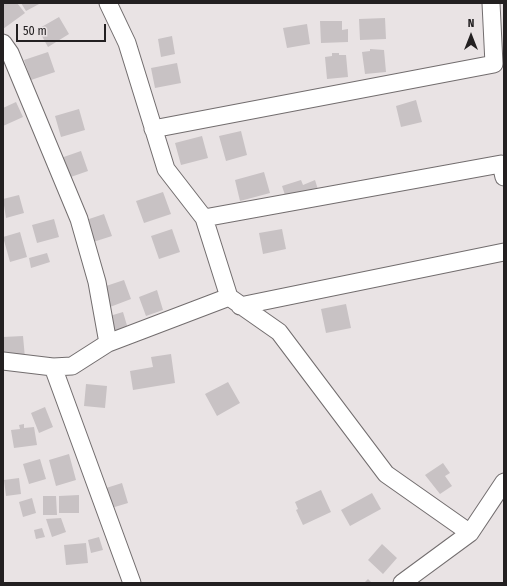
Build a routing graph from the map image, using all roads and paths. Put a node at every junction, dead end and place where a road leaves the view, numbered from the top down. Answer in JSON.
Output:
{"nodes":[{"id":1,"x":108,"y":3,"type":"edge"},
{"id":2,"x":491,"y":3,"type":"edge"},
{"id":3,"x":3,"y":43,"type":"edge"},
{"id":4,"x":153,"y":129,"type":"junction"},
{"id":5,"x":504,"y":177,"type":"edge"},
{"id":6,"x":204,"y":218,"type":"junction"},
{"id":7,"x":504,"y":252,"type":"edge"},
{"id":8,"x":234,"y":301,"type":"junction"},
{"id":9,"x":108,"y":343,"type":"junction"},
{"id":10,"x":3,"y":361,"type":"edge"},
{"id":11,"x":53,"y":367,"type":"junction"},
{"id":12,"x":504,"y":482,"type":"edge"},
{"id":13,"x":470,"y":533,"type":"junction"},
{"id":14,"x":132,"y":583,"type":"edge"},
{"id":15,"x":402,"y":583,"type":"edge"}],
"edges":[{"from":1,"to":4,"type":"street"},
{"from":2,"to":4,"type":"street"},
{"from":3,"to":9,"type":"street"},
{"from":4,"to":6,"type":"street"},
{"from":5,"to":6,"type":"street"},
{"from":6,"to":8,"type":"street"},
{"from":7,"to":8,"type":"street"},
{"from":8,"to":9,"type":"street"},
{"from":8,"to":13,"type":"street"},
{"from":9,"to":11,"type":"street"},
{"from":10,"to":11,"type":"street"},
{"from":11,"to":14,"type":"street"},
{"from":12,"to":13,"type":"street"},
{"from":13,"to":15,"type":"street"}]}
